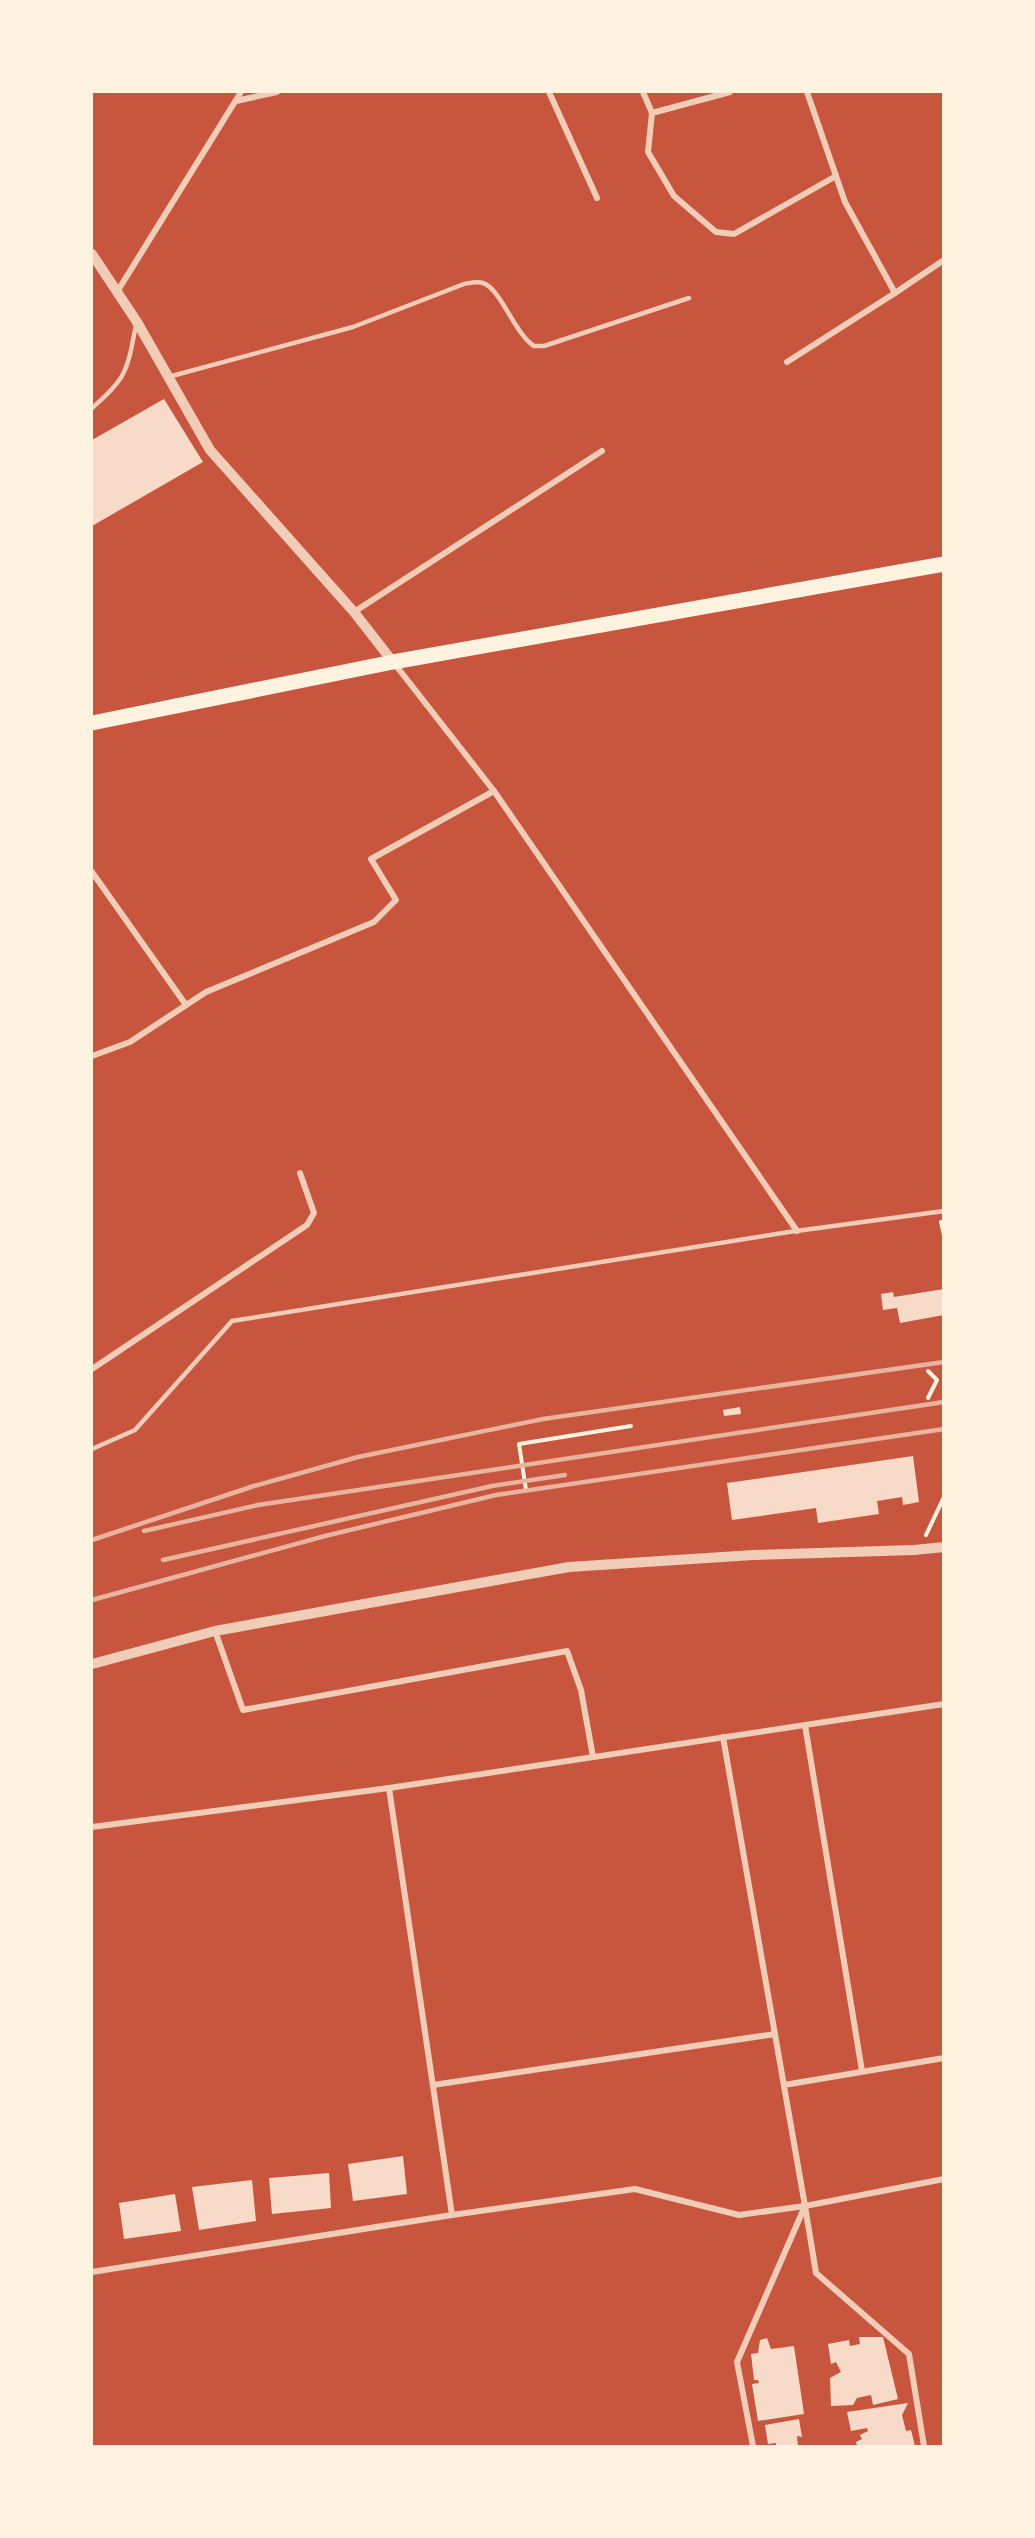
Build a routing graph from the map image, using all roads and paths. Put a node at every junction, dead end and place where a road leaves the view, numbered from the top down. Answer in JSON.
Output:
{"nodes":[{"id":1,"x":241,"y":92,"type":"edge"},
{"id":2,"x":277,"y":92,"type":"edge"},
{"id":3,"x":549,"y":92,"type":"edge"},
{"id":4,"x":643,"y":92,"type":"edge"},
{"id":5,"x":730,"y":92,"type":"edge"},
{"id":6,"x":807,"y":92,"type":"edge"},
{"id":7,"x":236,"y":100,"type":"junction"},
{"id":8,"x":652,"y":113,"type":"junction"},
{"id":9,"x":836,"y":176,"type":"junction"},
{"id":10,"x":597,"y":198,"type":"dead end"},
{"id":11,"x":92,"y":254,"type":"edge"},
{"id":12,"x":944,"y":260,"type":"edge"},
{"id":13,"x":895,"y":292,"type":"junction"},
{"id":14,"x":117,"y":293,"type":"junction"},
{"id":15,"x":689,"y":298,"type":"dead end"},
{"id":16,"x":137,"y":322,"type":"junction"},
{"id":17,"x":787,"y":362,"type":"dead end"},
{"id":18,"x":168,"y":376,"type":"junction"},
{"id":19,"x":92,"y":408,"type":"edge"},
{"id":20,"x":603,"y":451,"type":"dead end"},
{"id":21,"x":944,"y":564,"type":"edge"},
{"id":22,"x":354,"y":612,"type":"junction"},
{"id":23,"x":393,"y":662,"type":"junction"},
{"id":24,"x":92,"y":723,"type":"edge"},
{"id":25,"x":494,"y":791,"type":"junction"},
{"id":26,"x":92,"y":872,"type":"edge"},
{"id":27,"x":186,"y":1005,"type":"junction"},
{"id":28,"x":92,"y":1056,"type":"edge"},
{"id":29,"x":300,"y":1173,"type":"dead end"},
{"id":30,"x":944,"y":1211,"type":"edge"},
{"id":31,"x":797,"y":1231,"type":"junction"},
{"id":32,"x":92,"y":1369,"type":"edge"},
{"id":33,"x":928,"y":1371,"type":"dead end"},
{"id":34,"x":928,"y":1398,"type":"dead end"},
{"id":35,"x":631,"y":1426,"type":"dead end"},
{"id":36,"x":92,"y":1449,"type":"edge"},
{"id":37,"x":526,"y":1490,"type":"dead end"},
{"id":38,"x":944,"y":1497,"type":"edge"},
{"id":39,"x":944,"y":1547,"type":"edge"},
{"id":40,"x":920,"y":1549,"type":"junction"},
{"id":41,"x":215,"y":1631,"type":"junction"},
{"id":42,"x":92,"y":1664,"type":"edge"},
{"id":43,"x":944,"y":1704,"type":"edge"},
{"id":44,"x":805,"y":1725,"type":"junction"},
{"id":45,"x":723,"y":1737,"type":"junction"},
{"id":46,"x":593,"y":1757,"type":"junction"},
{"id":47,"x":389,"y":1788,"type":"junction"},
{"id":48,"x":92,"y":1827,"type":"edge"},
{"id":49,"x":775,"y":2034,"type":"junction"},
{"id":50,"x":944,"y":2058,"type":"edge"},
{"id":51,"x":862,"y":2071,"type":"junction"},
{"id":52,"x":433,"y":2085,"type":"junction"},
{"id":53,"x":784,"y":2085,"type":"junction"},
{"id":54,"x":944,"y":2178,"type":"edge"},
{"id":55,"x":805,"y":2206,"type":"junction"},
{"id":56,"x":452,"y":2215,"type":"junction"},
{"id":57,"x":92,"y":2272,"type":"edge"},
{"id":58,"x":753,"y":2446,"type":"edge"},
{"id":59,"x":924,"y":2446,"type":"edge"}],
"edges":[{"from":1,"to":7,"type":"street"},
{"from":2,"to":7,"type":"street"},
{"from":3,"to":10,"type":"street"},
{"from":4,"to":8,"type":"street"},
{"from":5,"to":8,"type":"street"},
{"from":6,"to":9,"type":"street"},
{"from":7,"to":14,"type":"street"},
{"from":8,"to":9,"type":"street"},
{"from":9,"to":13,"type":"street"},
{"from":11,"to":14,"type":"street"},
{"from":12,"to":13,"type":"street"},
{"from":13,"to":17,"type":"street"},
{"from":14,"to":16,"type":"street"},
{"from":15,"to":18,"type":"lane"},
{"from":16,"to":18,"type":"street"},
{"from":16,"to":19,"type":"lane"},
{"from":18,"to":22,"type":"street"},
{"from":20,"to":22,"type":"street"},
{"from":21,"to":23,"type":"main road"},
{"from":22,"to":23,"type":"street"},
{"from":23,"to":24,"type":"main road"},
{"from":23,"to":25,"type":"street"},
{"from":25,"to":27,"type":"street"},
{"from":25,"to":31,"type":"street"},
{"from":26,"to":27,"type":"street"},
{"from":27,"to":28,"type":"street"},
{"from":29,"to":32,"type":"street"},
{"from":30,"to":31,"type":"lane"},
{"from":31,"to":36,"type":"lane"},
{"from":33,"to":34,"type":"path"},
{"from":35,"to":37,"type":"path"},
{"from":38,"to":40,"type":"path"},
{"from":39,"to":40,"type":"street"},
{"from":40,"to":41,"type":"street"},
{"from":41,"to":42,"type":"street"},
{"from":41,"to":46,"type":"street"},
{"from":43,"to":44,"type":"street"},
{"from":44,"to":45,"type":"street"},
{"from":44,"to":51,"type":"street"},
{"from":45,"to":46,"type":"street"},
{"from":45,"to":49,"type":"street"},
{"from":46,"to":47,"type":"street"},
{"from":47,"to":48,"type":"street"},
{"from":47,"to":52,"type":"street"},
{"from":49,"to":52,"type":"street"},
{"from":49,"to":53,"type":"street"},
{"from":50,"to":51,"type":"street"},
{"from":51,"to":53,"type":"street"},
{"from":52,"to":56,"type":"street"},
{"from":53,"to":55,"type":"street"},
{"from":54,"to":55,"type":"street"},
{"from":55,"to":56,"type":"street"},
{"from":55,"to":58,"type":"street"},
{"from":55,"to":59,"type":"street"},
{"from":56,"to":57,"type":"street"}]}
